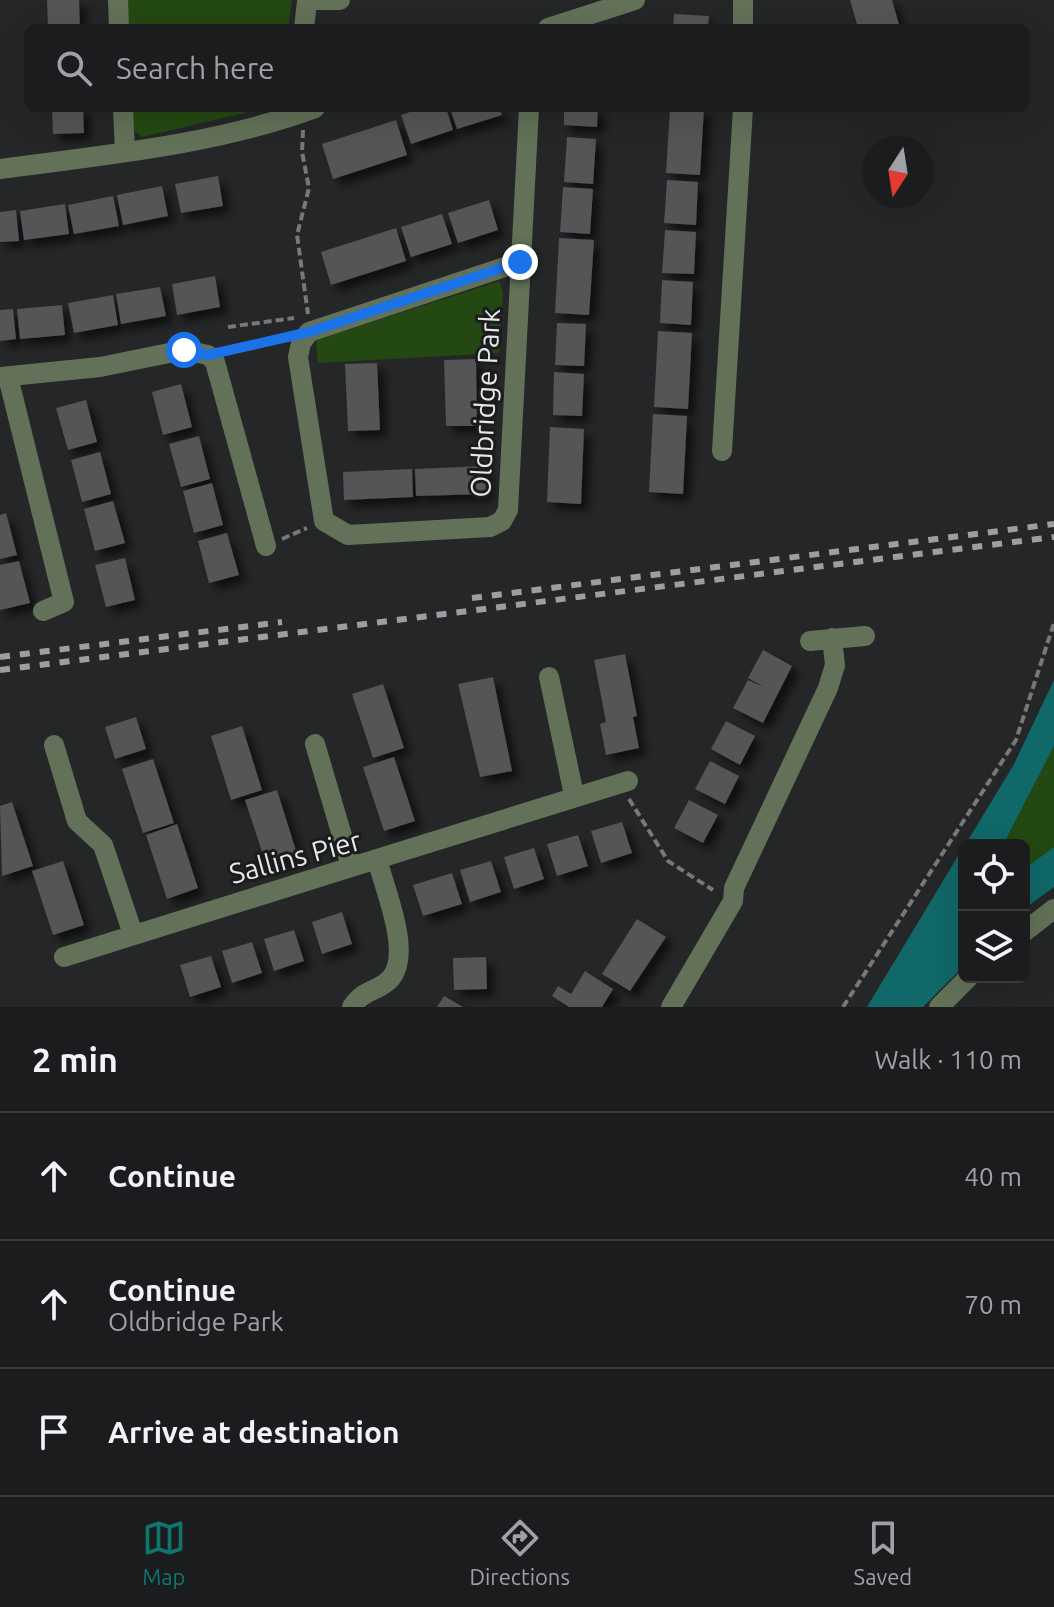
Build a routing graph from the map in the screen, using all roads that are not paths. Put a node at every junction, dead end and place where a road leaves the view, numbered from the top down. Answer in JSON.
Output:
{"nodes":[{"id":1,"x":118,"y":0,"type":"edge"},
{"id":2,"x":340,"y":0,"type":"edge"},
{"id":3,"x":635,"y":0,"type":"edge"},
{"id":4,"x":743,"y":0,"type":"edge"},
{"id":5,"x":308,"y":1,"type":"edge"},
{"id":6,"x":119,"y":24,"type":"edge"},
{"id":7,"x":305,"y":24,"type":"edge"},
{"id":8,"x":560,"y":24,"type":"edge"},
{"id":9,"x":743,"y":24,"type":"edge"},
{"id":10,"x":123,"y":112,"type":"edge"},
{"id":11,"x":303,"y":112,"type":"edge"},
{"id":12,"x":529,"y":112,"type":"edge"},
{"id":13,"x":743,"y":112,"type":"edge"},
{"id":14,"x":125,"y":152,"type":"junction"},
{"id":15,"x":0,"y":169,"type":"edge"},
{"id":16,"x":520,"y":262,"type":"junction"},
{"id":17,"x":4,"y":377,"type":"edge"},
{"id":18,"x":722,"y":451,"type":"dead end"},
{"id":19,"x":266,"y":546,"type":"road end"},
{"id":20,"x":43,"y":611,"type":"dead end"},
{"id":21,"x":865,"y":636,"type":"dead end"},
{"id":22,"x":832,"y":638,"type":"junction"},
{"id":23,"x":810,"y":641,"type":"dead end"},
{"id":24,"x":549,"y":677,"type":"dead end"},
{"id":25,"x":315,"y":744,"type":"dead end"},
{"id":26,"x":54,"y":745,"type":"dead end"},
{"id":27,"x":628,"y":781,"type":"road end"},
{"id":28,"x":574,"y":795,"type":"junction"},
{"id":29,"x":377,"y":859,"type":"junction"},
{"id":30,"x":351,"y":866,"type":"junction"},
{"id":31,"x":1054,"y":909,"type":"edge"},
{"id":32,"x":1030,"y":927,"type":"edge"},
{"id":33,"x":133,"y":934,"type":"junction"},
{"id":34,"x":64,"y":957,"type":"dead end"},
{"id":35,"x":963,"y":983,"type":"edge"},
{"id":36,"x":352,"y":1007,"type":"edge"},
{"id":37,"x":671,"y":1007,"type":"edge"},
{"id":38,"x":939,"y":1007,"type":"edge"}],
"edges":[{"from":1,"to":6,"type":"street"},
{"from":2,"to":5,"type":"street"},
{"from":3,"to":8,"type":"street"},
{"from":4,"to":9,"type":"street"},
{"from":5,"to":7,"type":"street"},
{"from":10,"to":14,"type":"street"},
{"from":11,"to":14,"type":"street"},
{"from":12,"to":16,"type":"street","name":"Oldbridge Park"},
{"from":13,"to":18,"type":"street"},
{"from":14,"to":15,"type":"street"},
{"from":16,"to":16,"type":"street","name":"Oldbridge Park"},
{"from":17,"to":19,"type":"street"},
{"from":17,"to":20,"type":"street"},
{"from":21,"to":22,"type":"street"},
{"from":22,"to":23,"type":"street"},
{"from":22,"to":37,"type":"street"},
{"from":24,"to":28,"type":"street"},
{"from":25,"to":30,"type":"street"},
{"from":26,"to":33,"type":"street"},
{"from":27,"to":28,"type":"street"},
{"from":28,"to":29,"type":"street"},
{"from":29,"to":30,"type":"street","name":"Sallins Pier"},
{"from":29,"to":36,"type":"street","name":"Sallins Pier"},
{"from":30,"to":33,"type":"street","name":"Sallins Pier"},
{"from":31,"to":32,"type":"street"},
{"from":33,"to":34,"type":"street","name":"Sallins Pier"},
{"from":35,"to":38,"type":"street"}]}
